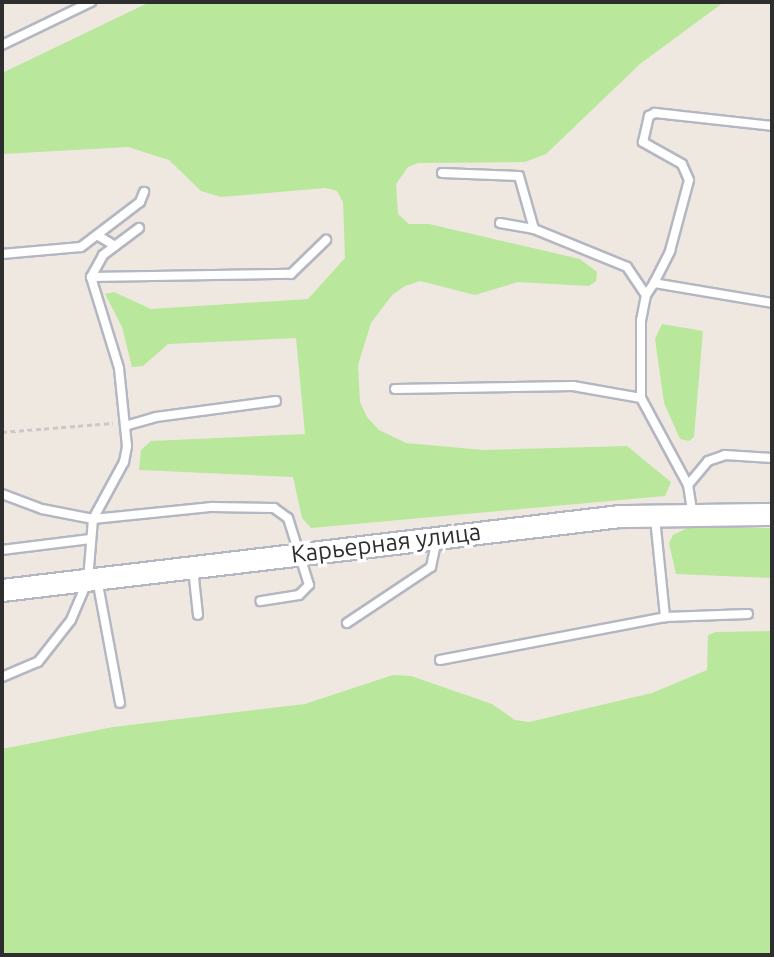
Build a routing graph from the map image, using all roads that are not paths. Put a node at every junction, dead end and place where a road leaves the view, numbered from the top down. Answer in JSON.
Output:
{"nodes":[{"id":1,"x":91,"y":2,"type":"edge"},
{"id":2,"x":2,"y":45,"type":"edge"},
{"id":3,"x":772,"y":126,"type":"edge"},
{"id":4,"x":442,"y":173,"type":"dead end"},
{"id":5,"x":144,"y":192,"type":"dead end"},
{"id":6,"x":500,"y":223,"type":"dead end"},
{"id":7,"x":139,"y":228,"type":"dead end"},
{"id":8,"x":534,"y":229,"type":"junction"},
{"id":9,"x":97,"y":234,"type":"junction"},
{"id":10,"x":326,"y":240,"type":"dead end"},
{"id":11,"x":115,"y":246,"type":"junction"},
{"id":12,"x":2,"y":254,"type":"edge"},
{"id":13,"x":91,"y":277,"type":"junction"},
{"id":14,"x":654,"y":283,"type":"junction"},
{"id":15,"x":646,"y":295,"type":"junction"},
{"id":16,"x":772,"y":303,"type":"edge"},
{"id":17,"x":395,"y":389,"type":"dead end"},
{"id":18,"x":641,"y":398,"type":"junction"},
{"id":19,"x":276,"y":401,"type":"dead end"},
{"id":20,"x":125,"y":424,"type":"junction"},
{"id":21,"x":772,"y":458,"type":"edge"},
{"id":22,"x":688,"y":485,"type":"junction"},
{"id":23,"x":2,"y":494,"type":"edge"},
{"id":24,"x":772,"y":514,"type":"edge"},
{"id":25,"x":655,"y":515,"type":"junction"},
{"id":26,"x":693,"y":515,"type":"junction"},
{"id":27,"x":93,"y":519,"type":"junction"},
{"id":28,"x":438,"y":535,"type":"junction"},
{"id":29,"x":90,"y":539,"type":"junction"},
{"id":30,"x":2,"y":550,"type":"edge"},
{"id":31,"x":302,"y":553,"type":"junction"},
{"id":32,"x":193,"y":569,"type":"junction"},
{"id":33,"x":92,"y":580,"type":"junction"},
{"id":34,"x":2,"y":590,"type":"edge"},
{"id":35,"x":260,"y":601,"type":"dead end"},
{"id":36,"x":748,"y":614,"type":"dead end"},
{"id":37,"x":198,"y":615,"type":"dead end"},
{"id":38,"x":665,"y":617,"type":"junction"},
{"id":39,"x":347,"y":623,"type":"dead end"},
{"id":40,"x":440,"y":660,"type":"dead end"},
{"id":41,"x":2,"y":677,"type":"edge"},
{"id":42,"x":120,"y":703,"type":"dead end"}],
"edges":[{"from":1,"to":2,"type":"lane"},
{"from":3,"to":14,"type":"lane"},
{"from":4,"to":8,"type":"lane"},
{"from":5,"to":9,"type":"lane"},
{"from":6,"to":8,"type":"lane"},
{"from":7,"to":11,"type":"lane"},
{"from":8,"to":15,"type":"lane"},
{"from":9,"to":11,"type":"lane"},
{"from":9,"to":12,"type":"lane"},
{"from":10,"to":13,"type":"lane"},
{"from":11,"to":13,"type":"lane"},
{"from":13,"to":20,"type":"lane"},
{"from":14,"to":15,"type":"lane"},
{"from":14,"to":16,"type":"lane"},
{"from":15,"to":18,"type":"lane"},
{"from":17,"to":18,"type":"lane"},
{"from":18,"to":22,"type":"lane"},
{"from":19,"to":20,"type":"lane"},
{"from":20,"to":27,"type":"lane"},
{"from":21,"to":22,"type":"lane"},
{"from":22,"to":26,"type":"lane"},
{"from":23,"to":27,"type":"lane"},
{"from":24,"to":26,"type":"street","name":"Карьерная улица"},
{"from":25,"to":26,"type":"street","name":"Карьерная улица"},
{"from":25,"to":28,"type":"street","name":"Карьерная улица"},
{"from":25,"to":38,"type":"lane"},
{"from":27,"to":29,"type":"lane"},
{"from":27,"to":31,"type":"lane"},
{"from":28,"to":31,"type":"street","name":"Карьерная улица"},
{"from":28,"to":39,"type":"lane"},
{"from":29,"to":30,"type":"lane"},
{"from":29,"to":33,"type":"lane"},
{"from":31,"to":32,"type":"street","name":"Карьерная улица"},
{"from":31,"to":35,"type":"lane"},
{"from":32,"to":33,"type":"street","name":"Карьерная улица"},
{"from":32,"to":37,"type":"lane"},
{"from":33,"to":34,"type":"street","name":"Карьерная улица"},
{"from":33,"to":41,"type":"lane"},
{"from":33,"to":42,"type":"lane"},
{"from":36,"to":38,"type":"lane"},
{"from":38,"to":40,"type":"lane"}]}
